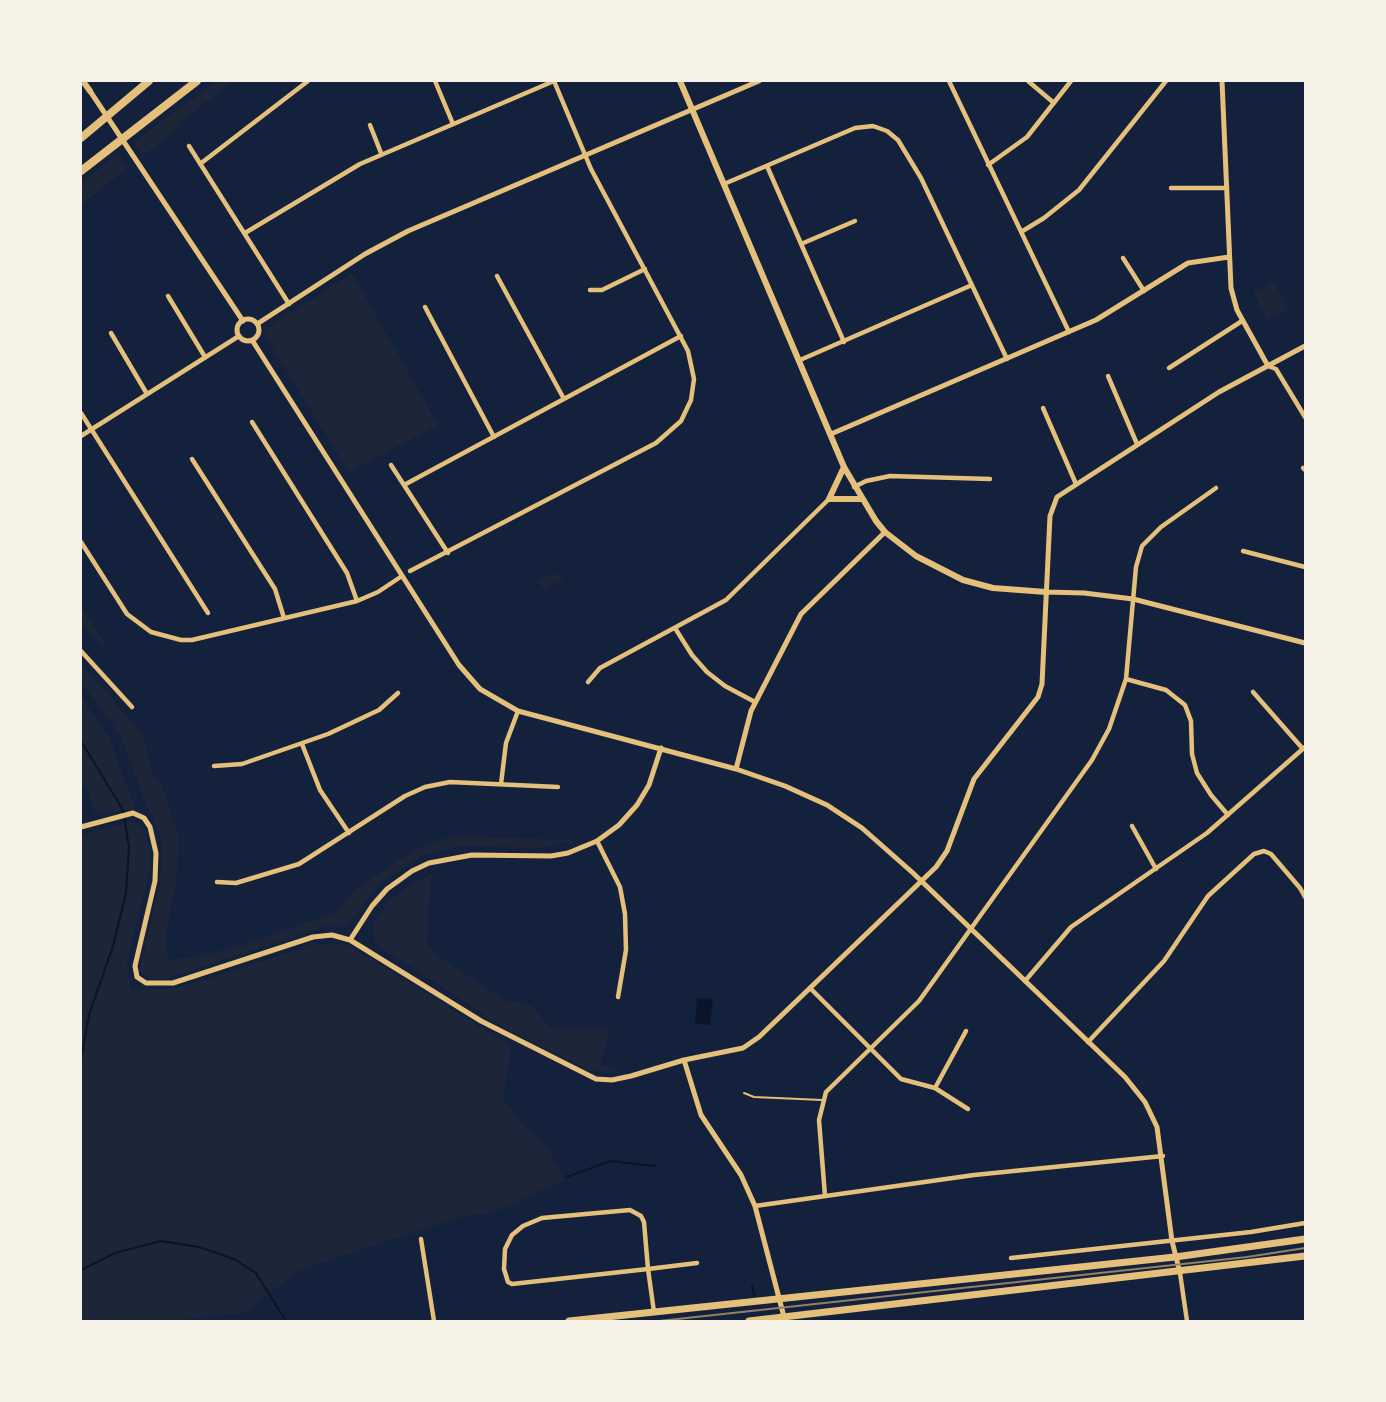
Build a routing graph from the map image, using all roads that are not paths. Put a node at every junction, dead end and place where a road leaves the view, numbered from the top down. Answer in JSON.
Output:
{"nodes":[{"id":1,"x":149,"y":81,"type":"edge"},
{"id":2,"x":197,"y":81,"type":"edge"},
{"id":3,"x":308,"y":81,"type":"edge"},
{"id":4,"x":435,"y":81,"type":"edge"},
{"id":5,"x":554,"y":81,"type":"edge"},
{"id":6,"x":680,"y":81,"type":"edge"},
{"id":7,"x":759,"y":81,"type":"edge"},
{"id":8,"x":949,"y":81,"type":"edge"},
{"id":9,"x":1028,"y":81,"type":"edge"},
{"id":10,"x":1071,"y":81,"type":"edge"},
{"id":11,"x":1166,"y":81,"type":"edge"},
{"id":12,"x":1222,"y":81,"type":"edge"},
{"id":13,"x":84,"y":82,"type":"edge"},
{"id":14,"x":90,"y":91,"type":"joint"},
{"id":15,"x":1054,"y":104,"type":"junction"},
{"id":16,"x":692,"y":110,"type":"junction"},
{"id":17,"x":453,"y":124,"type":"junction"},
{"id":18,"x":370,"y":125,"type":"dead end"},
{"id":19,"x":81,"y":138,"type":"edge"},
{"id":20,"x":189,"y":146,"type":"dead end"},
{"id":21,"x":381,"y":153,"type":"junction"},
{"id":22,"x":585,"y":156,"type":"junction"},
{"id":23,"x":200,"y":164,"type":"junction"},
{"id":24,"x":988,"y":165,"type":"junction"},
{"id":25,"x":767,"y":166,"type":"junction"},
{"id":26,"x":81,"y":171,"type":"edge"},
{"id":27,"x":724,"y":184,"type":"junction"},
{"id":28,"x":1171,"y":188,"type":"dead end"},
{"id":29,"x":1227,"y":188,"type":"junction"},
{"id":30,"x":855,"y":220,"type":"dead end"},
{"id":31,"x":1021,"y":232,"type":"junction"},
{"id":32,"x":245,"y":233,"type":"junction"},
{"id":33,"x":801,"y":244,"type":"junction"},
{"id":34,"x":1229,"y":257,"type":"junction"},
{"id":35,"x":1123,"y":258,"type":"dead end"},
{"id":36,"x":645,"y":269,"type":"junction"},
{"id":37,"x":497,"y":276,"type":"dead end"},
{"id":38,"x":972,"y":285,"type":"junction"},
{"id":39,"x":590,"y":290,"type":"dead end"},
{"id":40,"x":1144,"y":291,"type":"junction"},
{"id":41,"x":168,"y":296,"type":"dead end"},
{"id":42,"x":289,"y":304,"type":"junction"},
{"id":43,"x":425,"y":307,"type":"dead end"},
{"id":44,"x":243,"y":321,"type":"junction"},
{"id":45,"x":1242,"y":321,"type":"junction"},
{"id":46,"x":257,"y":324,"type":"junction"},
{"id":47,"x":1069,"y":332,"type":"junction"},
{"id":48,"x":111,"y":333,"type":"dead end"},
{"id":49,"x":239,"y":336,"type":"junction"},
{"id":50,"x":681,"y":336,"type":"junction"},
{"id":51,"x":252,"y":340,"type":"junction"},
{"id":52,"x":844,"y":342,"type":"junction"},
{"id":53,"x":1305,"y":346,"type":"edge"},
{"id":54,"x":206,"y":357,"type":"junction"},
{"id":55,"x":1006,"y":359,"type":"junction"},
{"id":56,"x":800,"y":360,"type":"junction"},
{"id":57,"x":1268,"y":366,"type":"junction"},
{"id":58,"x":1169,"y":368,"type":"dead end"},
{"id":59,"x":1108,"y":376,"type":"dead end"},
{"id":60,"x":147,"y":394,"type":"junction"},
{"id":61,"x":564,"y":399,"type":"junction"},
{"id":62,"x":1043,"y":408,"type":"dead end"},
{"id":63,"x":81,"y":413,"type":"edge"},
{"id":64,"x":1305,"y":417,"type":"edge"},
{"id":65,"x":252,"y":422,"type":"dead end"},
{"id":66,"x":91,"y":430,"type":"junction"},
{"id":67,"x":831,"y":434,"type":"junction"},
{"id":68,"x":81,"y":436,"type":"edge"},
{"id":69,"x":494,"y":437,"type":"junction"},
{"id":70,"x":1137,"y":444,"type":"junction"},
{"id":71,"x":192,"y":459,"type":"dead end"},
{"id":72,"x":391,"y":465,"type":"dead end"},
{"id":73,"x":844,"y":467,"type":"junction"},
{"id":74,"x":990,"y":479,"type":"dead end"},
{"id":75,"x":1076,"y":484,"type":"junction"},
{"id":76,"x":404,"y":485,"type":"junction"},
{"id":77,"x":854,"y":487,"type":"junction"},
{"id":78,"x":1216,"y":488,"type":"dead end"},
{"id":79,"x":830,"y":499,"type":"junction"},
{"id":80,"x":861,"y":499,"type":"junction"},
{"id":81,"x":885,"y":532,"type":"junction"},
{"id":82,"x":81,"y":542,"type":"edge"},
{"id":83,"x":1243,"y":550,"type":"dead end"},
{"id":84,"x":447,"y":553,"type":"junction"},
{"id":85,"x":1305,"y":567,"type":"edge"},
{"id":86,"x":410,"y":571,"type":"dead end"},
{"id":87,"x":402,"y":576,"type":"junction"},
{"id":88,"x":1046,"y":592,"type":"junction"},
{"id":89,"x":1133,"y":599,"type":"junction"},
{"id":90,"x":357,"y":601,"type":"junction"},
{"id":91,"x":208,"y":613,"type":"dead end"},
{"id":92,"x":284,"y":618,"type":"junction"},
{"id":93,"x":675,"y":628,"type":"junction"},
{"id":94,"x":1305,"y":643,"type":"edge"},
{"id":95,"x":81,"y":651,"type":"edge"},
{"id":96,"x":1126,"y":679,"type":"junction"},
{"id":97,"x":588,"y":681,"type":"dead end"},
{"id":98,"x":1252,"y":692,"type":"dead end"},
{"id":99,"x":398,"y":693,"type":"dead end"},
{"id":100,"x":755,"y":702,"type":"junction"},
{"id":101,"x":132,"y":707,"type":"dead end"},
{"id":102,"x":518,"y":711,"type":"junction"},
{"id":103,"x":302,"y":744,"type":"junction"},
{"id":104,"x":661,"y":748,"type":"junction"},
{"id":105,"x":1304,"y":748,"type":"edge"},
{"id":106,"x":214,"y":766,"type":"dead end"},
{"id":107,"x":736,"y":769,"type":"junction"},
{"id":108,"x":501,"y":784,"type":"junction"},
{"id":109,"x":558,"y":787,"type":"dead end"},
{"id":110,"x":1228,"y":815,"type":"junction"},
{"id":111,"x":1132,"y":826,"type":"dead end"},
{"id":112,"x":81,"y":827,"type":"edge"},
{"id":113,"x":349,"y":833,"type":"junction"},
{"id":114,"x":597,"y":841,"type":"junction"},
{"id":115,"x":1156,"y":869,"type":"junction"},
{"id":116,"x":921,"y":881,"type":"junction"},
{"id":117,"x":217,"y":882,"type":"dead end"},
{"id":118,"x":1305,"y":897,"type":"edge"},
{"id":119,"x":971,"y":928,"type":"junction"},
{"id":120,"x":350,"y":940,"type":"junction"},
{"id":121,"x":1025,"y":981,"type":"junction"},
{"id":122,"x":810,"y":988,"type":"junction"},
{"id":123,"x":618,"y":997,"type":"dead end"},
{"id":124,"x":966,"y":1031,"type":"dead end"},
{"id":125,"x":1088,"y":1042,"type":"junction"},
{"id":126,"x":870,"y":1047,"type":"junction"},
{"id":127,"x":684,"y":1060,"type":"junction"},
{"id":128,"x":935,"y":1088,"type":"junction"},
{"id":129,"x":744,"y":1093,"type":"dead end"},
{"id":130,"x":822,"y":1100,"type":"junction"},
{"id":131,"x":968,"y":1108,"type":"dead end"},
{"id":132,"x":1163,"y":1156,"type":"junction"},
{"id":133,"x":825,"y":1196,"type":"junction"},
{"id":134,"x":755,"y":1206,"type":"junction"},
{"id":135,"x":1305,"y":1223,"type":"edge"},
{"id":136,"x":421,"y":1239,"type":"dead end"},
{"id":137,"x":1305,"y":1239,"type":"edge"},
{"id":138,"x":1172,"y":1241,"type":"junction"},
{"id":139,"x":1305,"y":1256,"type":"edge"},
{"id":140,"x":1175,"y":1257,"type":"junction"},
{"id":141,"x":1011,"y":1258,"type":"dead end"},
{"id":142,"x":697,"y":1263,"type":"dead end"},
{"id":143,"x":648,"y":1269,"type":"junction"},
{"id":144,"x":1180,"y":1273,"type":"junction"},
{"id":145,"x":778,"y":1300,"type":"junction"},
{"id":146,"x":654,"y":1313,"type":"junction"},
{"id":147,"x":813,"y":1314,"type":"junction"},
{"id":148,"x":785,"y":1319,"type":"edge"},
{"id":149,"x":434,"y":1321,"type":"edge"},
{"id":150,"x":569,"y":1321,"type":"edge"},
{"id":151,"x":749,"y":1321,"type":"edge"},
{"id":152,"x":805,"y":1321,"type":"edge"},
{"id":153,"x":1187,"y":1321,"type":"edge"}],
"edges":[{"from":1,"to":19,"type":"highway"},
{"from":2,"to":26,"type":"highway"},
{"from":3,"to":23,"type":"street"},
{"from":4,"to":17,"type":"street"},
{"from":5,"to":17,"type":"street"},
{"from":5,"to":22,"type":"street"},
{"from":6,"to":16,"type":"main road"},
{"from":7,"to":16,"type":"street"},
{"from":8,"to":24,"type":"street"},
{"from":9,"to":15,"type":"street"},
{"from":10,"to":15,"type":"street"},
{"from":11,"to":31,"type":"street"},
{"from":12,"to":29,"type":"street"},
{"from":13,"to":14,"type":"main road"},
{"from":14,"to":44,"type":"street"},
{"from":15,"to":24,"type":"street"},
{"from":16,"to":22,"type":"street"},
{"from":16,"to":27,"type":"main road"},
{"from":17,"to":21,"type":"street"},
{"from":18,"to":21,"type":"street"},
{"from":20,"to":23,"type":"street"},
{"from":21,"to":32,"type":"street"},
{"from":22,"to":36,"type":"street"},
{"from":22,"to":42,"type":"street"},
{"from":23,"to":32,"type":"street"},
{"from":24,"to":31,"type":"street"},
{"from":25,"to":27,"type":"street"},
{"from":25,"to":33,"type":"street"},
{"from":25,"to":38,"type":"street"},
{"from":27,"to":56,"type":"main road"},
{"from":28,"to":29,"type":"street"},
{"from":29,"to":34,"type":"street"},
{"from":30,"to":33,"type":"street"},
{"from":31,"to":47,"type":"street"},
{"from":32,"to":42,"type":"street"},
{"from":33,"to":52,"type":"street"},
{"from":34,"to":40,"type":"street"},
{"from":34,"to":45,"type":"street"},
{"from":35,"to":40,"type":"street"},
{"from":36,"to":39,"type":"street"},
{"from":36,"to":50,"type":"street"},
{"from":37,"to":61,"type":"street"},
{"from":38,"to":52,"type":"street"},
{"from":38,"to":55,"type":"street"},
{"from":40,"to":47,"type":"street"},
{"from":41,"to":54,"type":"street"},
{"from":42,"to":46,"type":"street"},
{"from":43,"to":69,"type":"street"},
{"from":44,"to":46,"type":"street"},
{"from":44,"to":49,"type":"street"},
{"from":45,"to":57,"type":"street"},
{"from":45,"to":58,"type":"street"},
{"from":46,"to":51,"type":"street"},
{"from":47,"to":55,"type":"street"},
{"from":48,"to":60,"type":"street"},
{"from":49,"to":51,"type":"street"},
{"from":49,"to":54,"type":"street"},
{"from":50,"to":61,"type":"street"},
{"from":50,"to":84,"type":"street"},
{"from":51,"to":87,"type":"street"},
{"from":52,"to":56,"type":"street"},
{"from":53,"to":57,"type":"street"},
{"from":54,"to":60,"type":"street"},
{"from":55,"to":67,"type":"street"},
{"from":56,"to":67,"type":"main road"},
{"from":57,"to":64,"type":"street"},
{"from":57,"to":70,"type":"street"},
{"from":59,"to":70,"type":"street"},
{"from":60,"to":66,"type":"street"},
{"from":61,"to":69,"type":"street"},
{"from":62,"to":75,"type":"street"},
{"from":63,"to":66,"type":"street"},
{"from":65,"to":90,"type":"street"},
{"from":66,"to":68,"type":"street"},
{"from":66,"to":91,"type":"street"},
{"from":67,"to":73,"type":"main road"},
{"from":69,"to":76,"type":"street"},
{"from":70,"to":75,"type":"street"},
{"from":71,"to":92,"type":"street"},
{"from":72,"to":76,"type":"street"},
{"from":73,"to":77,"type":"main road"},
{"from":73,"to":79,"type":"main road"},
{"from":74,"to":77,"type":"street"},
{"from":75,"to":88,"type":"street"},
{"from":76,"to":84,"type":"street"},
{"from":77,"to":80,"type":"main road"},
{"from":78,"to":89,"type":"street"},
{"from":79,"to":80,"type":"main road"},
{"from":79,"to":93,"type":"street"},
{"from":80,"to":81,"type":"main road"},
{"from":81,"to":88,"type":"main road"},
{"from":81,"to":100,"type":"street"},
{"from":82,"to":92,"type":"street"},
{"from":83,"to":85,"type":"street"},
{"from":84,"to":86,"type":"street"},
{"from":87,"to":90,"type":"street"},
{"from":87,"to":102,"type":"street"},
{"from":88,"to":89,"type":"street"},
{"from":88,"to":116,"type":"street"},
{"from":89,"to":94,"type":"street"},
{"from":89,"to":96,"type":"street"},
{"from":90,"to":92,"type":"street"},
{"from":93,"to":97,"type":"street"},
{"from":93,"to":100,"type":"street"},
{"from":95,"to":101,"type":"street"},
{"from":96,"to":110,"type":"street"},
{"from":96,"to":119,"type":"street"},
{"from":98,"to":105,"type":"street"},
{"from":99,"to":103,"type":"street"},
{"from":100,"to":107,"type":"street"},
{"from":102,"to":104,"type":"street"},
{"from":102,"to":108,"type":"street"},
{"from":103,"to":106,"type":"street"},
{"from":103,"to":113,"type":"street"},
{"from":104,"to":107,"type":"street"},
{"from":104,"to":114,"type":"street"},
{"from":105,"to":110,"type":"street"},
{"from":107,"to":116,"type":"street"},
{"from":108,"to":109,"type":"street"},
{"from":108,"to":113,"type":"street"},
{"from":110,"to":115,"type":"street"},
{"from":111,"to":115,"type":"street"},
{"from":112,"to":120,"type":"street"},
{"from":113,"to":117,"type":"street"},
{"from":114,"to":120,"type":"street"},
{"from":114,"to":123,"type":"street"},
{"from":115,"to":121,"type":"street"},
{"from":116,"to":119,"type":"street"},
{"from":116,"to":122,"type":"street"},
{"from":118,"to":125,"type":"street"},
{"from":119,"to":121,"type":"street"},
{"from":119,"to":126,"type":"street"},
{"from":120,"to":127,"type":"street"},
{"from":121,"to":125,"type":"street"},
{"from":122,"to":126,"type":"street"},
{"from":122,"to":127,"type":"street"},
{"from":124,"to":128,"type":"street"},
{"from":125,"to":132,"type":"street"},
{"from":126,"to":128,"type":"street"},
{"from":126,"to":130,"type":"street"},
{"from":127,"to":134,"type":"street"},
{"from":128,"to":131,"type":"street"},
{"from":129,"to":130,"type":"lane"},
{"from":130,"to":133,"type":"street"},
{"from":132,"to":133,"type":"street"},
{"from":132,"to":138,"type":"street"},
{"from":133,"to":134,"type":"street"},
{"from":134,"to":145,"type":"street"},
{"from":135,"to":138,"type":"street"},
{"from":136,"to":149,"type":"street"},
{"from":137,"to":140,"type":"main road"},
{"from":138,"to":140,"type":"street"},
{"from":138,"to":141,"type":"street"},
{"from":139,"to":144,"type":"main road"},
{"from":140,"to":144,"type":"street"},
{"from":140,"to":145,"type":"main road"},
{"from":142,"to":143,"type":"street"},
{"from":143,"to":143,"type":"street"},
{"from":143,"to":146,"type":"street"},
{"from":144,"to":147,"type":"main road"},
{"from":144,"to":153,"type":"street"},
{"from":145,"to":146,"type":"main road"},
{"from":145,"to":148,"type":"street"},
{"from":146,"to":150,"type":"main road"},
{"from":147,"to":148,"type":"main road"},
{"from":147,"to":152,"type":"main road"},
{"from":148,"to":151,"type":"main road"}]}
